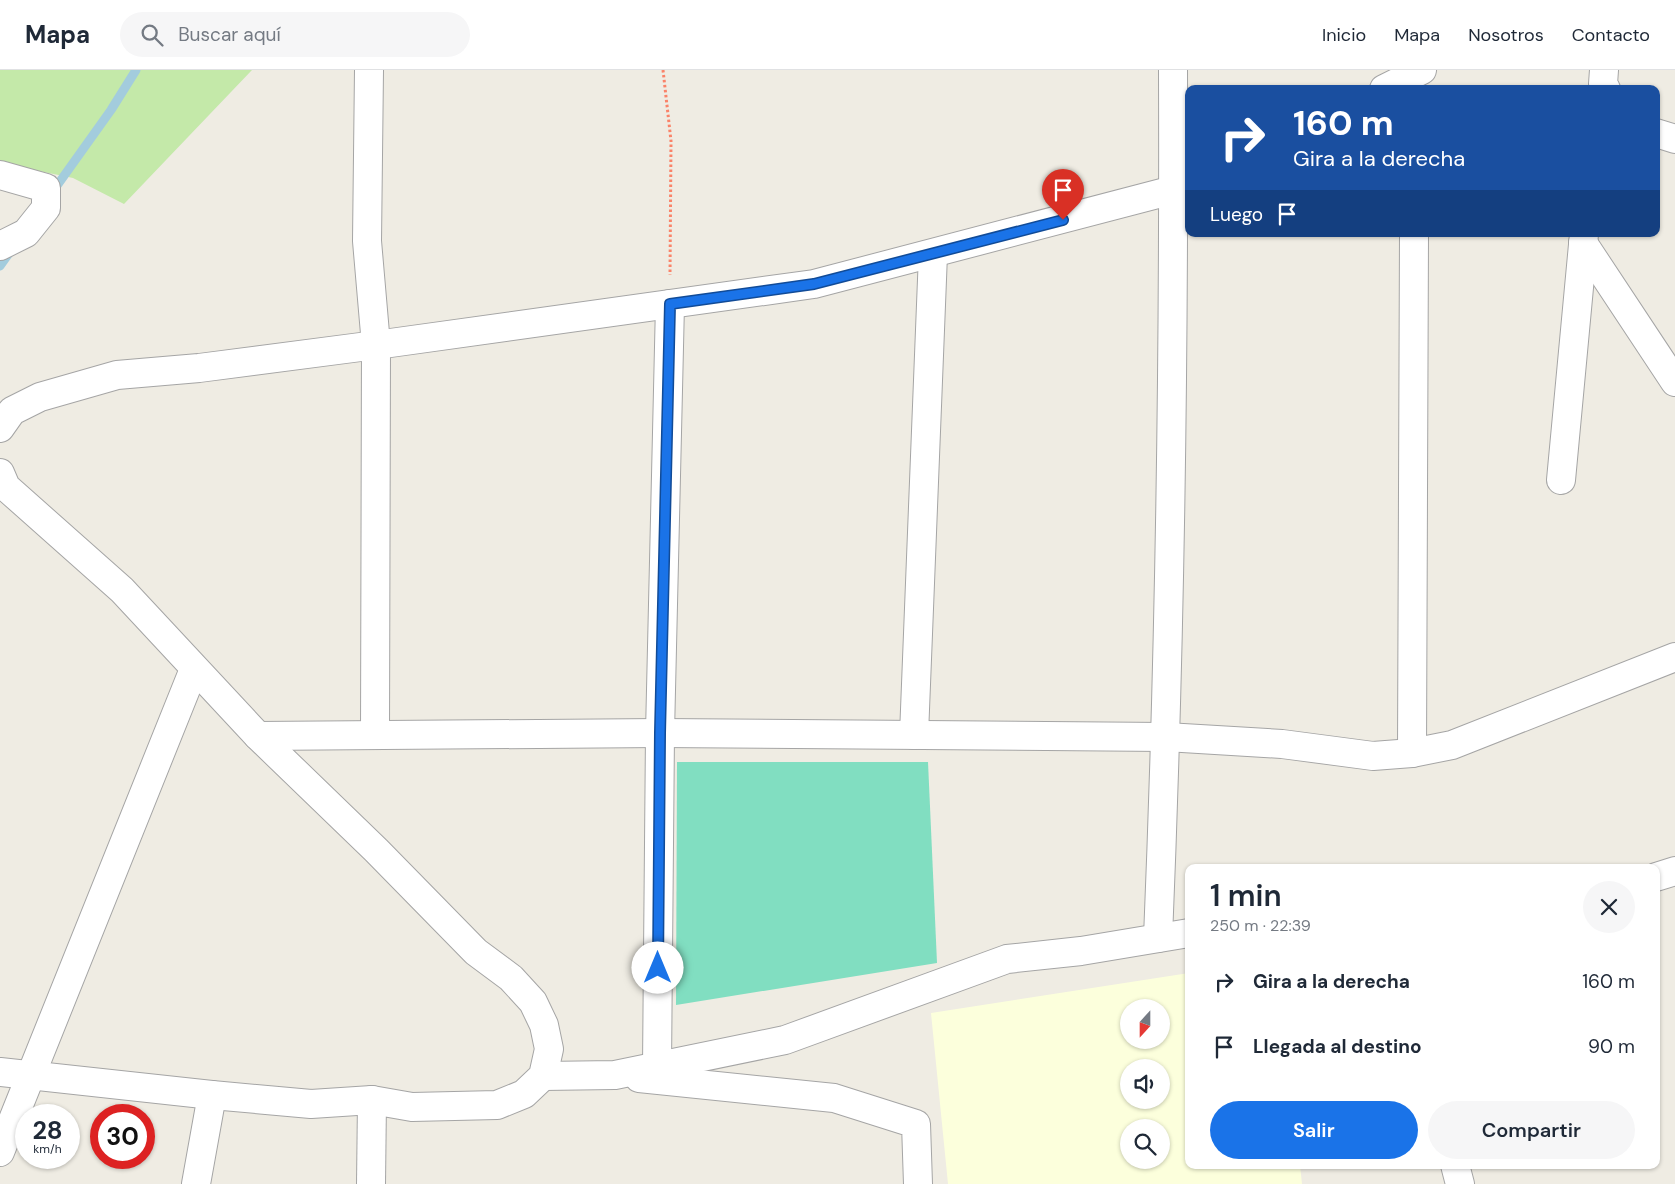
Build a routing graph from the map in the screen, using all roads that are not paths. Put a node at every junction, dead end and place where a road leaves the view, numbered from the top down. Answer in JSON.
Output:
{"nodes":[{"id":1,"x":369,"y":70,"type":"edge"},
{"id":2,"x":1173,"y":70,"type":"edge"},
{"id":3,"x":1604,"y":70,"type":"edge"},
{"id":4,"x":1417,"y":78,"type":"edge"},
{"id":5,"x":1396,"y":85,"type":"edge"},
{"id":6,"x":1604,"y":85,"type":"edge"},
{"id":7,"x":1660,"y":134,"type":"edge"},
{"id":8,"x":1675,"y":139,"type":"edge"},
{"id":9,"x":0,"y":175,"type":"edge"},
{"id":10,"x":1181,"y":187,"type":"edge"},
{"id":11,"x":1414,"y":237,"type":"edge"},
{"id":12,"x":1583,"y":238,"type":"edge"},
{"id":13,"x":0,"y":246,"type":"edge"},
{"id":14,"x":934,"y":254,"type":"junction"},
{"id":15,"x":670,"y":304,"type":"junction"},
{"id":16,"x":376,"y":345,"type":"junction"},
{"id":17,"x":1675,"y":382,"type":"edge"},
{"id":18,"x":0,"y":428,"type":"edge"},
{"id":19,"x":1561,"y":480,"type":"dead end"},
{"id":20,"x":2,"y":482,"type":"edge"},
{"id":21,"x":1675,"y":657,"type":"edge"},
{"id":22,"x":194,"y":669,"type":"junction"},
{"id":23,"x":660,"y":733,"type":"junction"},
{"id":24,"x":375,"y":735,"type":"junction"},
{"id":25,"x":914,"y":735,"type":"junction"},
{"id":26,"x":258,"y":736,"type":"junction"},
{"id":27,"x":1166,"y":737,"type":"junction"},
{"id":28,"x":1412,"y":753,"type":"junction"},
{"id":29,"x":1675,"y":871,"type":"edge"},
{"id":30,"x":1660,"y":876,"type":"edge"},
{"id":31,"x":1185,"y":934,"type":"edge"},
{"id":32,"x":1158,"y":938,"type":"junction"},
{"id":33,"x":657,"y":1067,"type":"junction"},
{"id":34,"x":0,"y":1072,"type":"edge"},
{"id":35,"x":615,"y":1075,"type":"junction"},
{"id":36,"x":30,"y":1076,"type":"junction"},
{"id":37,"x":543,"y":1076,"type":"junction"},
{"id":38,"x":212,"y":1095,"type":"junction"},
{"id":39,"x":372,"y":1100,"type":"junction"},
{"id":40,"x":0,"y":1152,"type":"edge"},
{"id":41,"x":1456,"y":1169,"type":"edge"},
{"id":42,"x":196,"y":1184,"type":"edge"},
{"id":43,"x":371,"y":1184,"type":"edge"},
{"id":44,"x":918,"y":1184,"type":"edge"},
{"id":45,"x":1460,"y":1184,"type":"edge"}],
"edges":[{"from":1,"to":16,"type":"street"},
{"from":2,"to":10,"type":"street"},
{"from":3,"to":6,"type":"street"},
{"from":4,"to":5,"type":"street"},
{"from":7,"to":8,"type":"street"},
{"from":9,"to":13,"type":"street"},
{"from":10,"to":14,"type":"street"},
{"from":10,"to":27,"type":"street"},
{"from":11,"to":28,"type":"street"},
{"from":12,"to":17,"type":"street"},
{"from":12,"to":19,"type":"street"},
{"from":14,"to":15,"type":"street"},
{"from":14,"to":25,"type":"street"},
{"from":15,"to":16,"type":"street"},
{"from":15,"to":23,"type":"street"},
{"from":16,"to":18,"type":"street"},
{"from":16,"to":24,"type":"street"},
{"from":20,"to":22,"type":"street"},
{"from":21,"to":28,"type":"street"},
{"from":22,"to":26,"type":"street"},
{"from":22,"to":36,"type":"street"},
{"from":23,"to":24,"type":"street"},
{"from":23,"to":25,"type":"street"},
{"from":23,"to":33,"type":"street"},
{"from":24,"to":26,"type":"street"},
{"from":25,"to":27,"type":"street"},
{"from":26,"to":37,"type":"street"},
{"from":27,"to":28,"type":"street"},
{"from":27,"to":32,"type":"street"},
{"from":29,"to":30,"type":"street"},
{"from":31,"to":32,"type":"street"},
{"from":32,"to":33,"type":"street"},
{"from":33,"to":35,"type":"street"},
{"from":34,"to":36,"type":"street"},
{"from":35,"to":37,"type":"street"},
{"from":35,"to":44,"type":"street"},
{"from":36,"to":38,"type":"street"},
{"from":36,"to":40,"type":"street"},
{"from":37,"to":39,"type":"street"},
{"from":38,"to":39,"type":"street"},
{"from":38,"to":42,"type":"street"},
{"from":39,"to":43,"type":"street"},
{"from":41,"to":45,"type":"street"}]}
